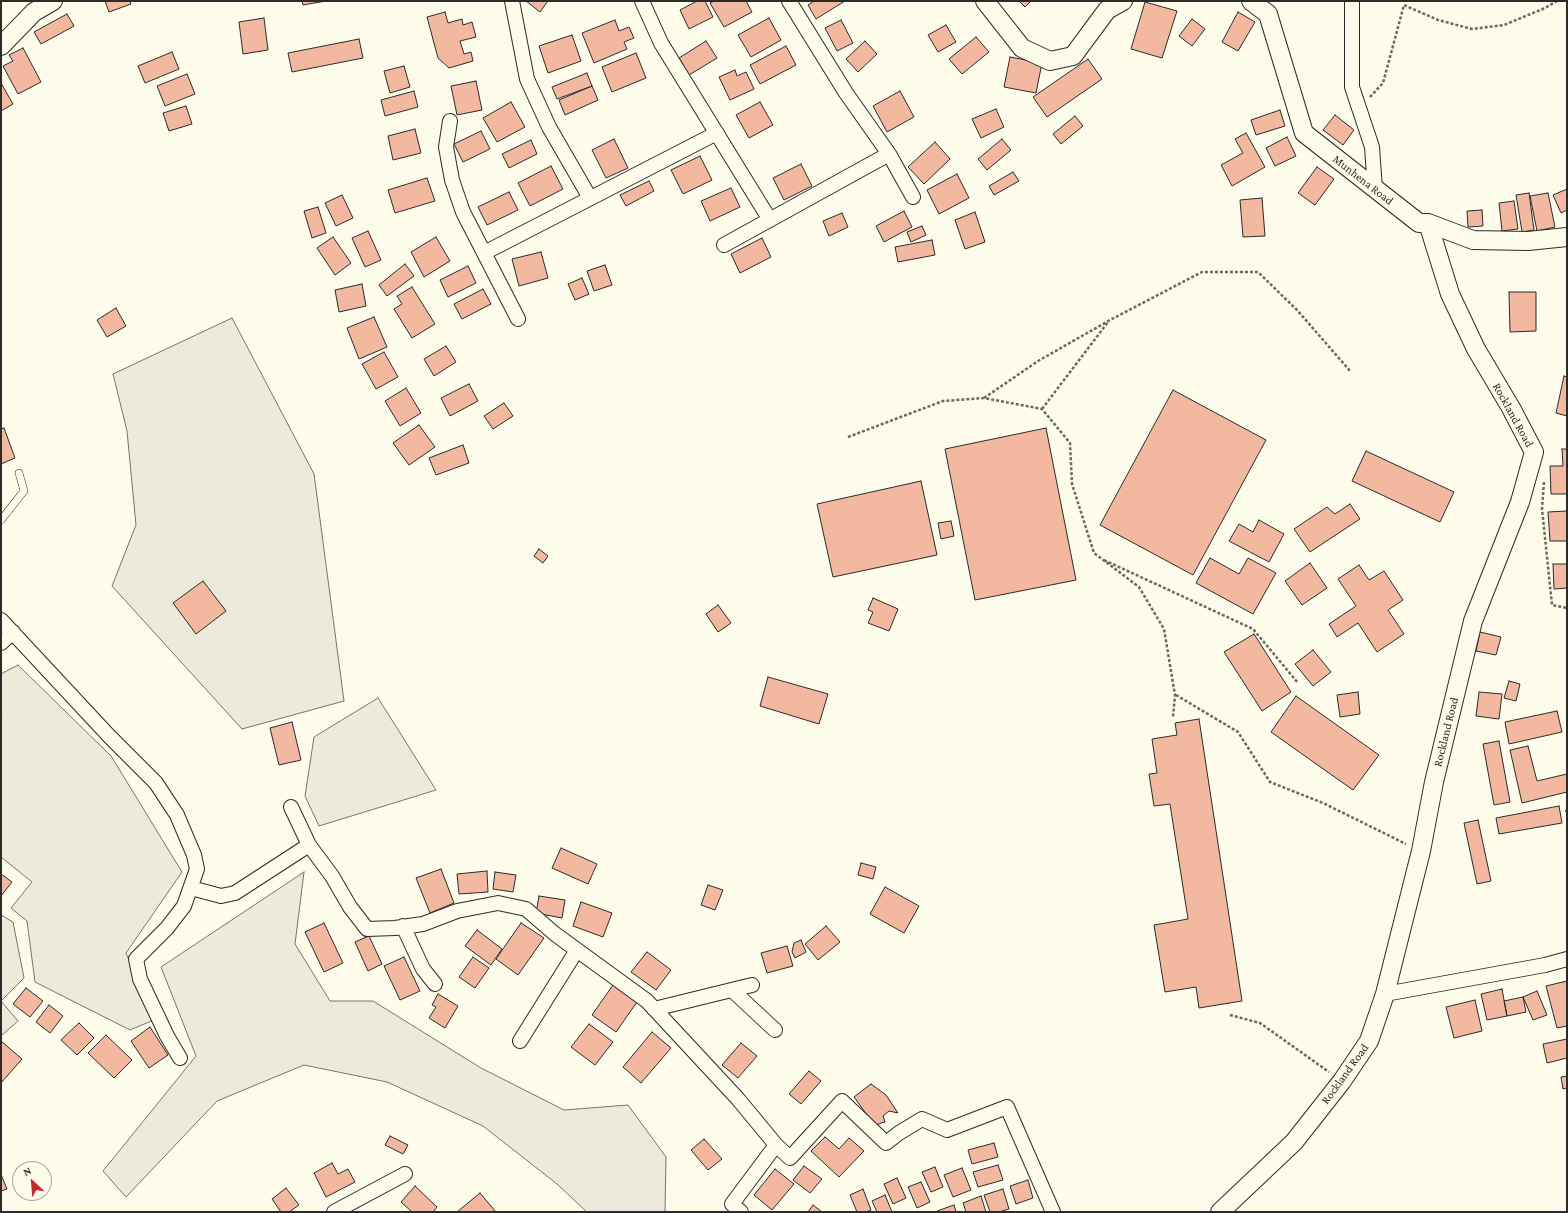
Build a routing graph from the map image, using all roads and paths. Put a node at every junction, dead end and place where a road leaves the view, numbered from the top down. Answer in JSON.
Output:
{"nodes":[{"id":1,"x":53,"y":1,"type":"edge"},
{"id":2,"x":512,"y":1,"type":"edge"},
{"id":3,"x":642,"y":1,"type":"edge"},
{"id":4,"x":789,"y":1,"type":"edge"},
{"id":5,"x":985,"y":1,"type":"edge"},
{"id":6,"x":1123,"y":1,"type":"edge"},
{"id":7,"x":1251,"y":1,"type":"edge"},
{"id":8,"x":1352,"y":1,"type":"edge"},
{"id":9,"x":1557,"y":1,"type":"edge"},
{"id":10,"x":1,"y":46,"type":"edge"},
{"id":11,"x":1360,"y":108,"type":"junction"},
{"id":12,"x":450,"y":121,"type":"dead end"},
{"id":13,"x":717,"y":133,"type":"junction"},
{"id":14,"x":889,"y":154,"type":"junction"},
{"id":15,"x":1375,"y":190,"type":"junction"},
{"id":16,"x":913,"y":197,"type":"dead end"},
{"id":17,"x":590,"y":198,"type":"junction"},
{"id":18,"x":770,"y":220,"type":"junction"},
{"id":19,"x":1428,"y":223,"type":"junction"},
{"id":20,"x":1567,"y":237,"type":"edge"},
{"id":21,"x":724,"y":245,"type":"dead end"},
{"id":22,"x":484,"y":253,"type":"junction"},
{"id":23,"x":518,"y":319,"type":"dead end"},
{"id":24,"x":1110,"y":320,"type":"junction"},
{"id":25,"x":1351,"y":372,"type":"dead end"},
{"id":26,"x":984,"y":398,"type":"junction"},
{"id":27,"x":1042,"y":409,"type":"junction"},
{"id":28,"x":848,"y":437,"type":"dead end"},
{"id":29,"x":19,"y":473,"type":"dead end"},
{"id":30,"x":1545,"y":478,"type":"dead end"},
{"id":31,"x":1,"y":520,"type":"edge"},
{"id":32,"x":1099,"y":557,"type":"junction"},
{"id":33,"x":1567,"y":608,"type":"edge"},
{"id":34,"x":1,"y":620,"type":"edge"},
{"id":35,"x":13,"y":632,"type":"junction"},
{"id":36,"x":1,"y":643,"type":"edge"},
{"id":37,"x":1298,"y":684,"type":"dead end"},
{"id":38,"x":1176,"y":695,"type":"junction"},
{"id":39,"x":1173,"y":717,"type":"dead end"},
{"id":40,"x":291,"y":807,"type":"dead end"},
{"id":41,"x":309,"y":845,"type":"junction"},
{"id":42,"x":1421,"y":851,"type":"junction"},
{"id":43,"x":191,"y":888,"type":"junction"},
{"id":44,"x":403,"y":926,"type":"junction"},
{"id":45,"x":577,"y":950,"type":"junction"},
{"id":46,"x":1567,"y":959,"type":"edge"},
{"id":47,"x":436,"y":984,"type":"dead end"},
{"id":48,"x":752,"y":985,"type":"dead end"},
{"id":49,"x":732,"y":990,"type":"junction"},
{"id":50,"x":1385,"y":994,"type":"junction"},
{"id":51,"x":654,"y":1009,"type":"junction"},
{"id":52,"x":1230,"y":1015,"type":"dead end"},
{"id":53,"x":774,"y":1030,"type":"dead end"},
{"id":54,"x":520,"y":1042,"type":"dead end"},
{"id":55,"x":180,"y":1058,"type":"dead end"},
{"id":56,"x":1342,"y":1081,"type":"junction"},
{"id":57,"x":776,"y":1145,"type":"junction"},
{"id":58,"x":405,"y":1174,"type":"dead end"},
{"id":59,"x":334,"y":1212,"type":"edge"},
{"id":60,"x":741,"y":1212,"type":"edge"},
{"id":61,"x":1053,"y":1212,"type":"edge"},
{"id":62,"x":1220,"y":1212,"type":"edge"}],
"edges":[{"from":1,"to":10,"type":"street"},
{"from":2,"to":17,"type":"street"},
{"from":3,"to":13,"type":"street"},
{"from":4,"to":14,"type":"street"},
{"from":5,"to":6,"type":"street"},
{"from":7,"to":15,"type":"street","name":"Munhena Road"},
{"from":8,"to":11,"type":"street"},
{"from":9,"to":11,"type":"path"},
{"from":11,"to":15,"type":"street"},
{"from":12,"to":22,"type":"street"},
{"from":13,"to":17,"type":"street"},
{"from":13,"to":18,"type":"street"},
{"from":14,"to":16,"type":"street"},
{"from":14,"to":18,"type":"street"},
{"from":15,"to":19,"type":"street","name":"Munhena Road"},
{"from":17,"to":22,"type":"street"},
{"from":18,"to":21,"type":"street"},
{"from":19,"to":20,"type":"street","name":"Munhena Road"},
{"from":19,"to":42,"type":"street","name":"Rockland Road"},
{"from":22,"to":23,"type":"street"},
{"from":24,"to":25,"type":"path"},
{"from":24,"to":26,"type":"path"},
{"from":24,"to":27,"type":"path"},
{"from":26,"to":27,"type":"path"},
{"from":26,"to":28,"type":"path"},
{"from":27,"to":32,"type":"path"},
{"from":29,"to":31,"type":"lane"},
{"from":30,"to":33,"type":"path"},
{"from":32,"to":37,"type":"path"},
{"from":32,"to":38,"type":"path"},
{"from":34,"to":35,"type":"street"},
{"from":35,"to":36,"type":"street"},
{"from":35,"to":43,"type":"street"},
{"from":38,"to":39,"type":"path"},
{"from":38,"to":42,"type":"path"},
{"from":40,"to":41,"type":"street"},
{"from":41,"to":43,"type":"street"},
{"from":41,"to":44,"type":"street"},
{"from":42,"to":50,"type":"street","name":"Rockland Road"},
{"from":43,"to":55,"type":"street"},
{"from":44,"to":45,"type":"street"},
{"from":44,"to":47,"type":"street"},
{"from":45,"to":51,"type":"street"},
{"from":45,"to":54,"type":"street"},
{"from":46,"to":50,"type":"street"},
{"from":48,"to":49,"type":"street"},
{"from":49,"to":51,"type":"street"},
{"from":49,"to":53,"type":"street"},
{"from":50,"to":56,"type":"street","name":"Rockland Road"},
{"from":51,"to":57,"type":"street"},
{"from":52,"to":56,"type":"path"},
{"from":56,"to":62,"type":"street","name":"Rockland Road"},
{"from":57,"to":60,"type":"street"},
{"from":57,"to":61,"type":"street"},
{"from":58,"to":59,"type":"street"}]}
